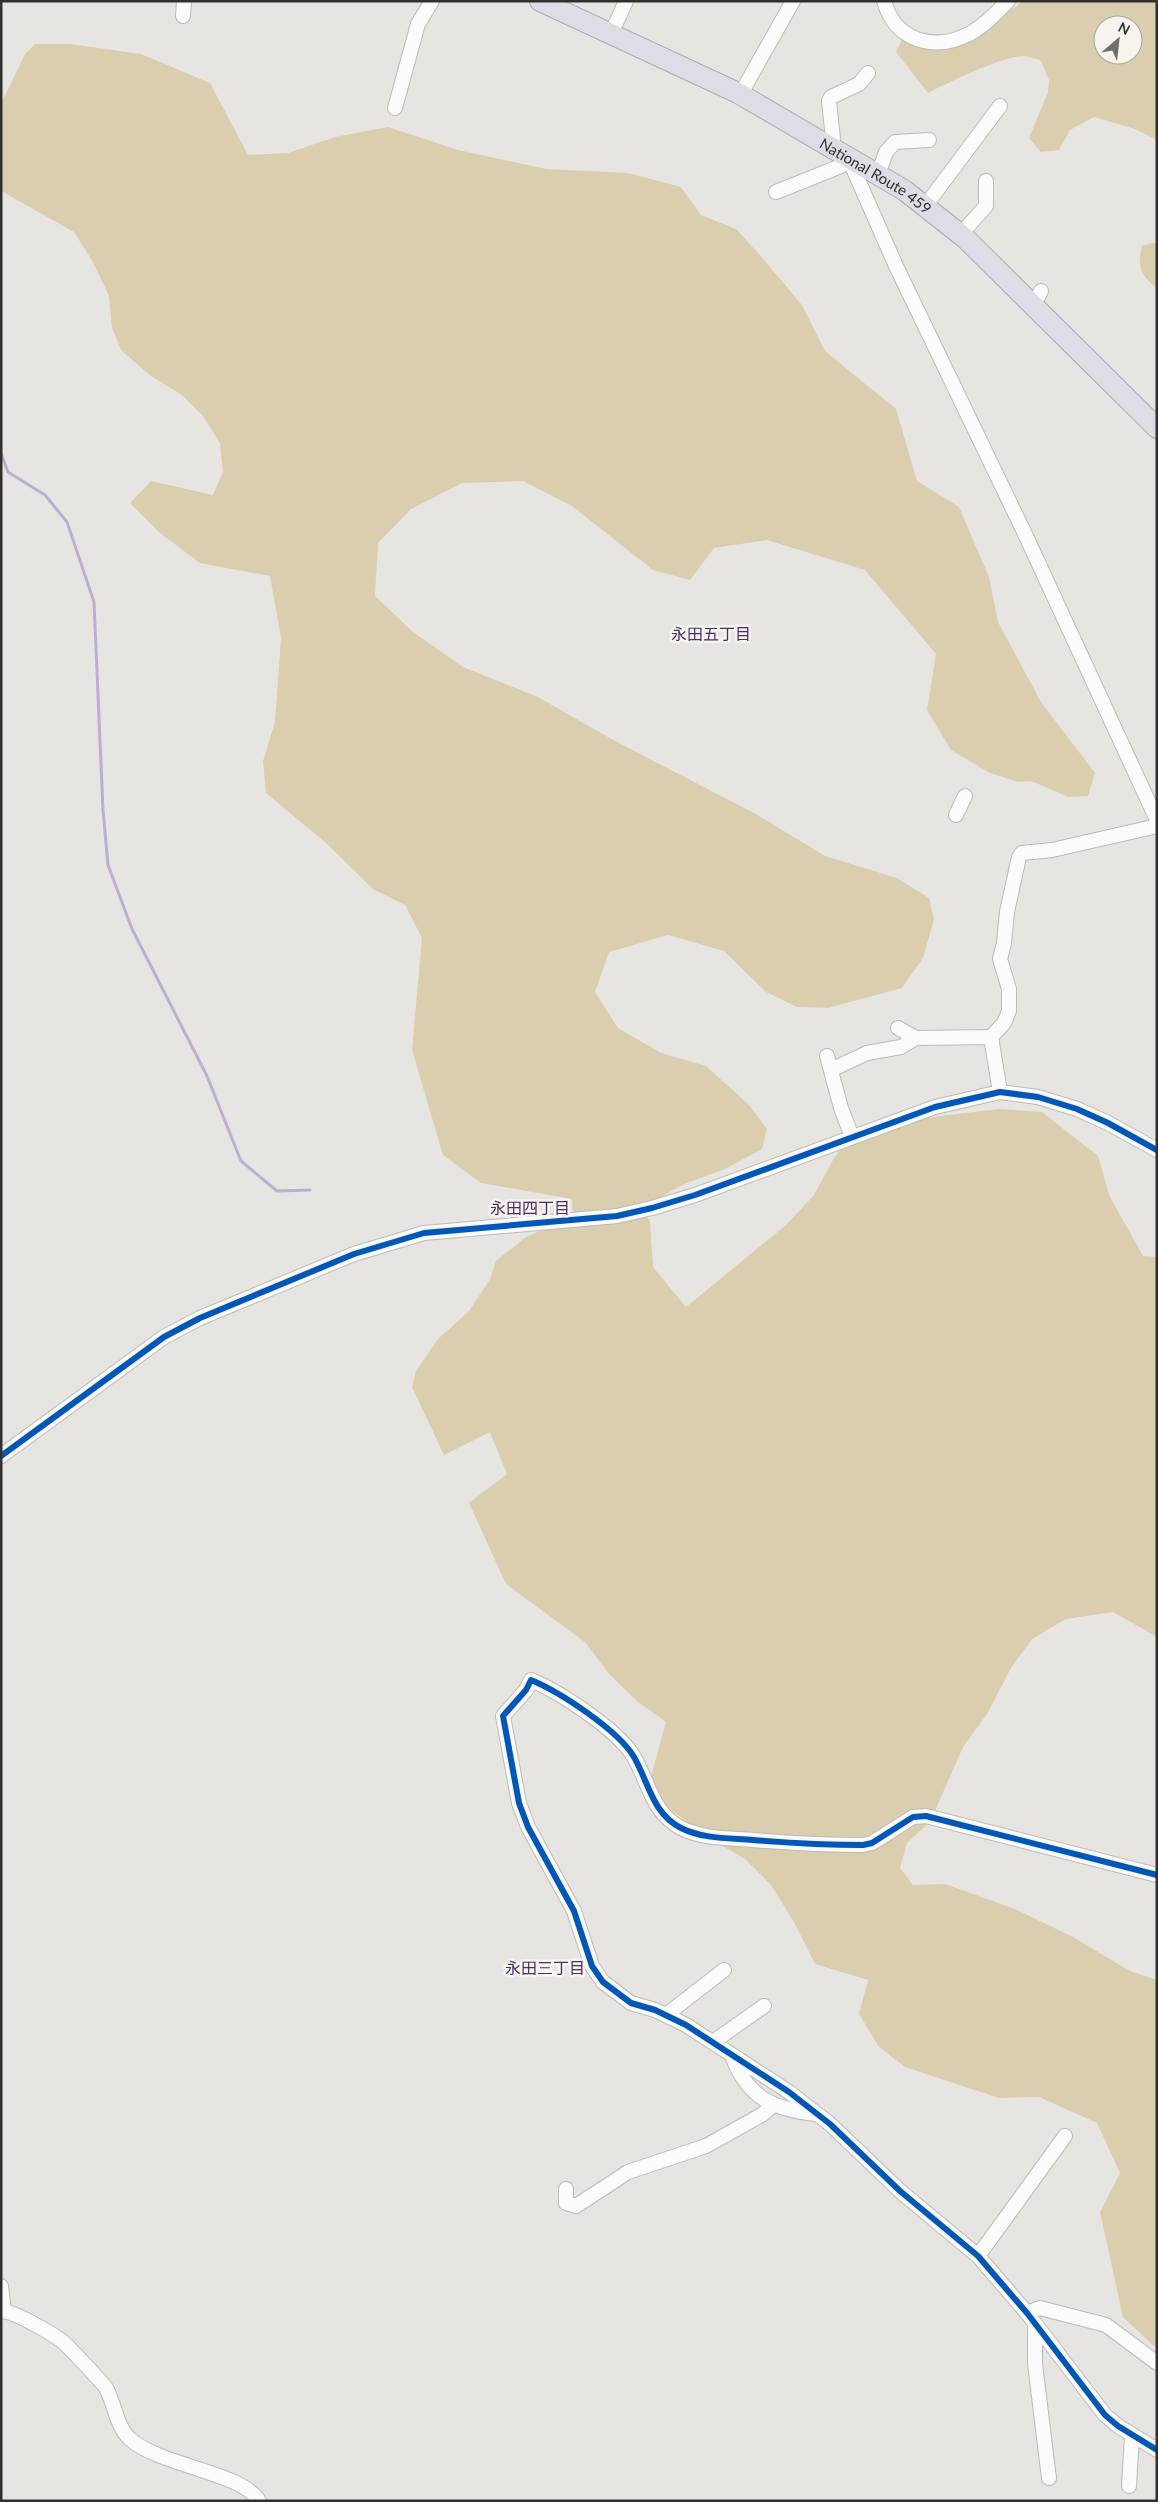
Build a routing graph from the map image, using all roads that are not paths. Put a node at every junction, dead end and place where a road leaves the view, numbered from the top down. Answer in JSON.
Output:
{"nodes":[{"id":1,"x":184,"y":1,"type":"edge"},
{"id":2,"x":432,"y":1,"type":"edge"},
{"id":3,"x":540,"y":1,"type":"edge"},
{"id":4,"x":626,"y":1,"type":"edge"},
{"id":5,"x":793,"y":1,"type":"edge"},
{"id":6,"x":884,"y":1,"type":"edge"},
{"id":7,"x":1008,"y":1,"type":"edge"},
{"id":8,"x":183,"y":16,"type":"dead end"},
{"id":9,"x":611,"y":34,"type":"junction"},
{"id":10,"x":868,"y":73,"type":"dead end"},
{"id":11,"x":740,"y":95,"type":"junction"},
{"id":12,"x":1000,"y":106,"type":"dead end"},
{"id":13,"x":395,"y":108,"type":"dead end"},
{"id":14,"x":929,"y":140,"type":"dead end"},
{"id":15,"x":829,"y":146,"type":"junction"},
{"id":16,"x":848,"y":157,"type":"junction"},
{"id":17,"x":878,"y":175,"type":"junction"},
{"id":18,"x":986,"y":181,"type":"dead end"},
{"id":19,"x":776,"y":192,"type":"dead end"},
{"id":20,"x":926,"y":205,"type":"junction"},
{"id":21,"x":961,"y":234,"type":"junction"},
{"id":22,"x":1157,"y":428,"type":"edge"},
{"id":23,"x":965,"y":796,"type":"dead end"},
{"id":24,"x":956,"y":815,"type":"dead end"},
{"id":25,"x":1157,"y":820,"type":"edge"},
{"id":26,"x":1157,"y":826,"type":"edge"},
{"id":27,"x":898,"y":1028,"type":"dead end"},
{"id":28,"x":991,"y":1037,"type":"junction"},
{"id":29,"x":916,"y":1038,"type":"junction"},
{"id":30,"x":827,"y":1056,"type":"dead end"},
{"id":31,"x":831,"y":1070,"type":"junction"},
{"id":32,"x":1000,"y":1092,"type":"junction"},
{"id":33,"x":852,"y":1137,"type":"junction"},
{"id":34,"x":1157,"y":1150,"type":"edge"},
{"id":35,"x":1,"y":1456,"type":"edge"},
{"id":36,"x":1157,"y":1875,"type":"edge"},
{"id":37,"x":724,"y":1970,"type":"dead end"},
{"id":38,"x":764,"y":2006,"type":"dead end"},
{"id":39,"x":666,"y":2015,"type":"junction"},
{"id":40,"x":713,"y":2042,"type":"junction"},
{"id":41,"x":732,"y":2055,"type":"junction"},
{"id":42,"x":773,"y":2105,"type":"junction"},
{"id":43,"x":817,"y":2114,"type":"junction"},
{"id":44,"x":1066,"y":2136,"type":"dead end"},
{"id":45,"x":566,"y":2188,"type":"dead end"},
{"id":46,"x":978,"y":2256,"type":"junction"},
{"id":47,"x":1,"y":2286,"type":"edge"},
{"id":48,"x":3,"y":2311,"type":"edge"},
{"id":49,"x":1027,"y":2313,"type":"junction"},
{"id":50,"x":1036,"y":2324,"type":"junction"},
{"id":51,"x":1157,"y":2364,"type":"edge"},
{"id":52,"x":1132,"y":2436,"type":"junction"},
{"id":53,"x":1157,"y":2450,"type":"edge"},
{"id":54,"x":1049,"y":2478,"type":"dead end"},
{"id":55,"x":1130,"y":2486,"type":"dead end"},
{"id":56,"x":258,"y":2501,"type":"edge"}],
"edges":[{"from":1,"to":8,"type":"street"},
{"from":2,"to":13,"type":"street"},
{"from":3,"to":9,"type":"highway","name":"National Route 459"},
{"from":4,"to":9,"type":"street"},
{"from":5,"to":11,"type":"street"},
{"from":6,"to":7,"type":"street"},
{"from":9,"to":11,"type":"highway","name":"National Route 459"},
{"from":10,"to":15,"type":"street"},
{"from":11,"to":15,"type":"highway","name":"National Route 459"},
{"from":12,"to":20,"type":"street"},
{"from":14,"to":17,"type":"street"},
{"from":15,"to":16,"type":"highway","name":"National Route 459"},
{"from":16,"to":17,"type":"highway","name":"National Route 459"},
{"from":16,"to":19,"type":"street"},
{"from":16,"to":25,"type":"street"},
{"from":17,"to":20,"type":"highway","name":"National Route 459"},
{"from":18,"to":21,"type":"street"},
{"from":20,"to":21,"type":"highway","name":"National Route 459"},
{"from":21,"to":22,"type":"highway","name":"National Route 459"},
{"from":23,"to":24,"type":"street"},
{"from":26,"to":28,"type":"street"},
{"from":27,"to":29,"type":"street"},
{"from":28,"to":29,"type":"street"},
{"from":28,"to":32,"type":"street"},
{"from":29,"to":31,"type":"street"},
{"from":30,"to":31,"type":"street"},
{"from":31,"to":33,"type":"street"},
{"from":32,"to":33,"type":"street"},
{"from":32,"to":34,"type":"street"},
{"from":33,"to":35,"type":"street"},
{"from":36,"to":39,"type":"street"},
{"from":37,"to":39,"type":"street"},
{"from":38,"to":40,"type":"street"},
{"from":39,"to":40,"type":"street"},
{"from":40,"to":41,"type":"street"},
{"from":41,"to":42,"type":"street"},
{"from":41,"to":43,"type":"street"},
{"from":42,"to":43,"type":"street"},
{"from":42,"to":45,"type":"street"},
{"from":43,"to":46,"type":"street"},
{"from":44,"to":46,"type":"street"},
{"from":46,"to":49,"type":"street"},
{"from":47,"to":48,"type":"street"},
{"from":48,"to":56,"type":"street"},
{"from":49,"to":50,"type":"street"},
{"from":49,"to":51,"type":"street"},
{"from":50,"to":52,"type":"street"},
{"from":50,"to":54,"type":"street"},
{"from":52,"to":53,"type":"street"},
{"from":52,"to":55,"type":"street"}]}
